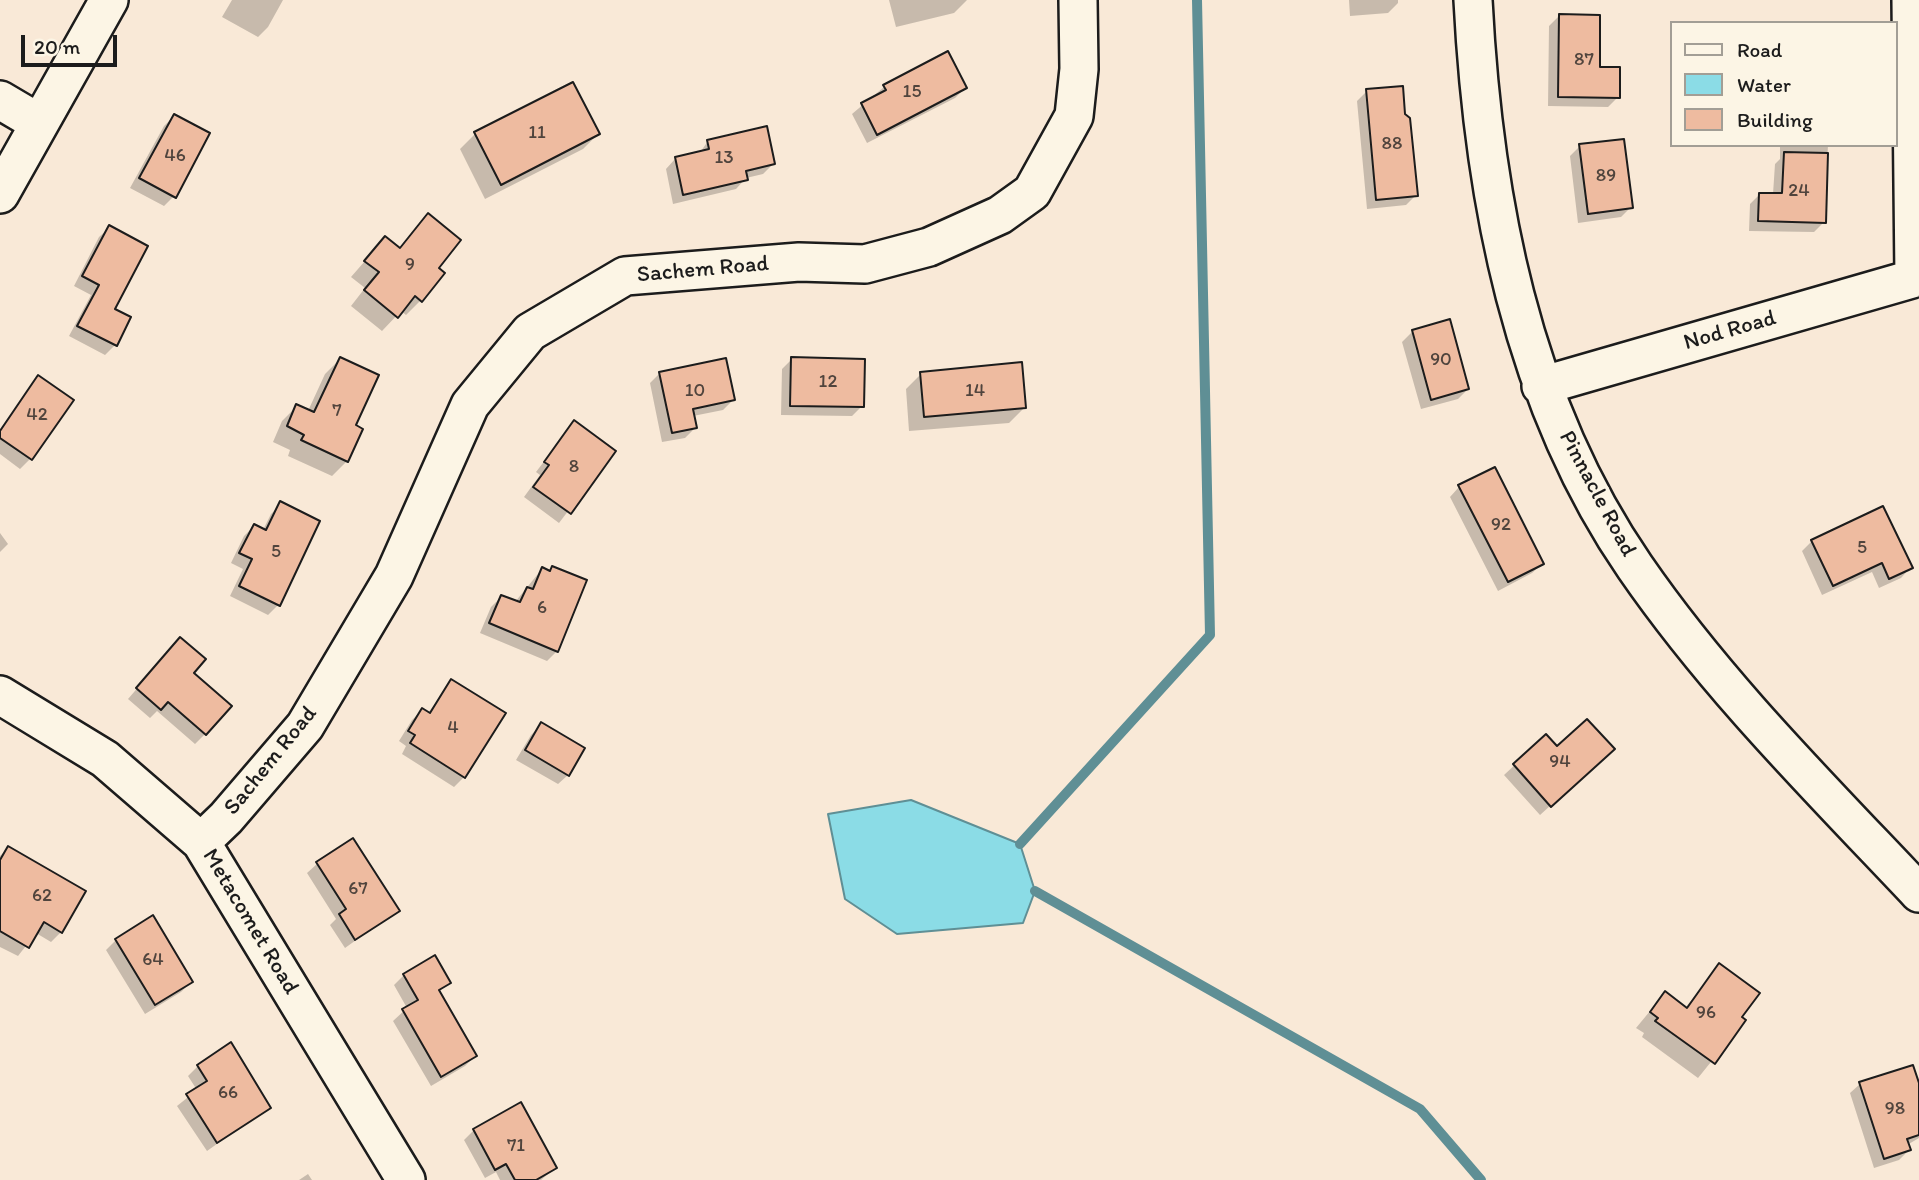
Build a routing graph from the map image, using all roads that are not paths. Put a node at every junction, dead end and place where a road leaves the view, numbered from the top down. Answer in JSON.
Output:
{"nodes":[{"id":1,"x":109,"y":0,"type":"edge"},
{"id":2,"x":1078,"y":0,"type":"edge"},
{"id":3,"x":1473,"y":0,"type":"edge"},
{"id":4,"x":1911,"y":0,"type":"edge"},
{"id":5,"x":0,"y":100,"type":"edge"},
{"id":6,"x":39,"y":123,"type":"junction"},
{"id":7,"x":0,"y":194,"type":"edge"},
{"id":8,"x":1917,"y":278,"type":"edge"},
{"id":9,"x":1541,"y":386,"type":"junction"},
{"id":10,"x":0,"y":695,"type":"edge"},
{"id":11,"x":201,"y":842,"type":"junction"},
{"id":12,"x":1919,"y":893,"type":"edge"},
{"id":13,"x":406,"y":1180,"type":"edge"}],
"edges":[{"from":1,"to":6,"type":"street"},
{"from":2,"to":11,"type":"street","name":"Sachem Road"},
{"from":3,"to":9,"type":"street","name":"Pinnacle Road"},
{"from":4,"to":8,"type":"street"},
{"from":5,"to":6,"type":"street"},
{"from":6,"to":7,"type":"street"},
{"from":8,"to":9,"type":"street","name":"Nod Road"},
{"from":9,"to":12,"type":"street","name":"Pinnacle Road"},
{"from":10,"to":11,"type":"street","name":"Metacomet Road"},
{"from":11,"to":13,"type":"street","name":"Metacomet Road"}]}
